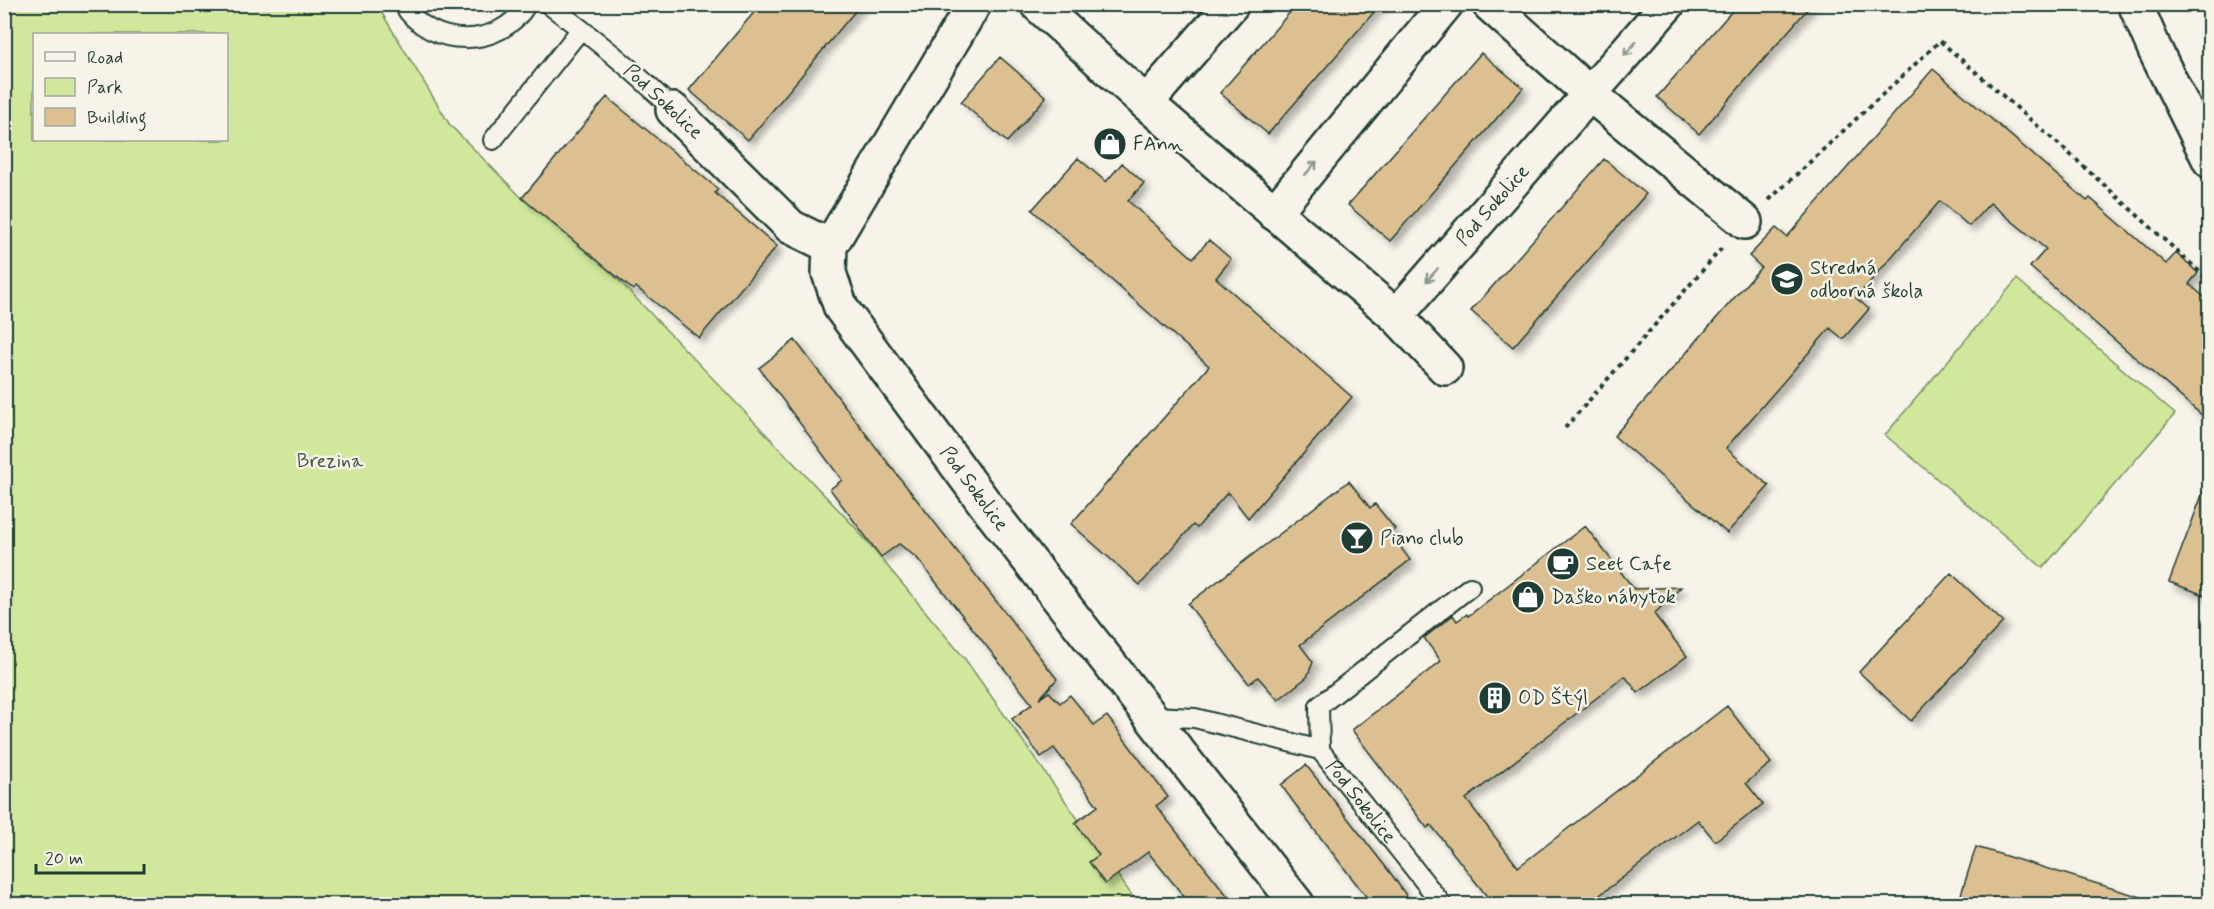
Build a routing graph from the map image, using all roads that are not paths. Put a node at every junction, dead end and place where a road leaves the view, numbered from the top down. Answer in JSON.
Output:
{"nodes":[{"id":1,"x":403,"y":4,"type":"edge"},
{"id":2,"x":527,"y":4,"type":"edge"},
{"id":3,"x":548,"y":4,"type":"edge"},
{"id":4,"x":974,"y":4,"type":"edge"},
{"id":5,"x":1037,"y":4,"type":"edge"},
{"id":6,"x":1232,"y":4,"type":"edge"},
{"id":7,"x":1446,"y":4,"type":"edge"},
{"id":8,"x":1489,"y":4,"type":"edge"},
{"id":9,"x":1668,"y":4,"type":"edge"},
{"id":10,"x":2135,"y":4,"type":"edge"},
{"id":11,"x":581,"y":28,"type":"junction"},
{"id":12,"x":1591,"y":95,"type":"junction"},
{"id":13,"x":1146,"y":103,"type":"junction"},
{"id":14,"x":673,"y":110,"type":"joint"},
{"id":15,"x":493,"y":140,"type":"dead end"},
{"id":16,"x":2210,"y":162,"type":"edge"},
{"id":17,"x":1274,"y":213,"type":"junction"},
{"id":18,"x":1745,"y":222,"type":"road end"},
{"id":19,"x":830,"y":246,"type":"junction"},
{"id":20,"x":1396,"y":316,"type":"junction"},
{"id":21,"x":1445,"y":368,"type":"dead end"},
{"id":22,"x":1470,"y":587,"type":"dead end"},
{"id":23,"x":1152,"y":716,"type":"junction"},
{"id":24,"x":1320,"y":750,"type":"junction"},
{"id":25,"x":1297,"y":904,"type":"edge"},
{"id":26,"x":1442,"y":904,"type":"edge"}],
"edges":[{"from":1,"to":2,"type":"lane"},
{"from":3,"to":11,"type":"lane","name":"Pod Sokolice"},
{"from":4,"to":19,"type":"street"},
{"from":5,"to":13,"type":"street"},
{"from":6,"to":13,"type":"street"},
{"from":17,"to":7,"type":"street","one_way":true},
{"from":8,"to":12,"type":"street"},
{"from":9,"to":12,"type":"street","name":"Pod Sokolice","one_way":true},
{"from":10,"to":16,"type":"street"},
{"from":11,"to":14,"type":"lane","name":"Pod Sokolice"},
{"from":11,"to":15,"type":"lane"},
{"from":12,"to":18,"type":"street"},
{"from":12,"to":20,"type":"street","name":"Pod Sokolice","one_way":true},
{"from":13,"to":17,"type":"street"},
{"from":14,"to":19,"type":"street","name":"Pod Sokolice"},
{"from":17,"to":20,"type":"street"},
{"from":19,"to":23,"type":"street","name":"Pod Sokolice"},
{"from":20,"to":21,"type":"street"},
{"from":22,"to":24,"type":"lane"},
{"from":23,"to":24,"type":"lane","name":"Pod Sokolice"},
{"from":23,"to":25,"type":"street","name":"Pod Sokolice"},
{"from":24,"to":26,"type":"lane","name":"Pod Sokolice"}]}
